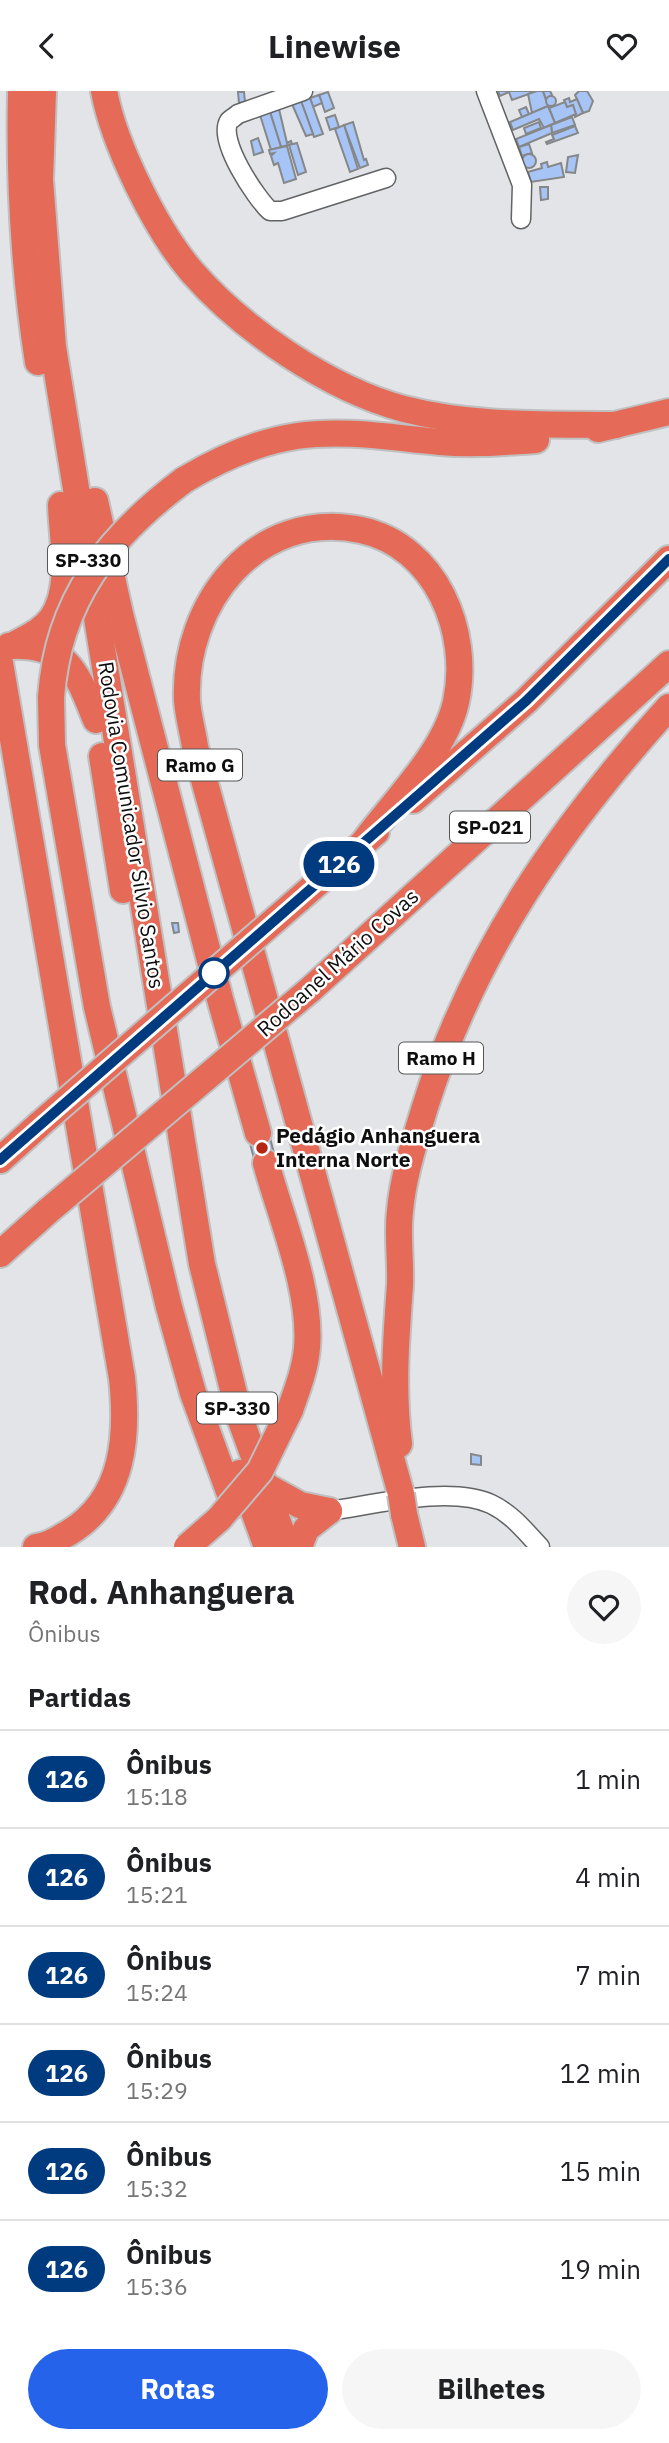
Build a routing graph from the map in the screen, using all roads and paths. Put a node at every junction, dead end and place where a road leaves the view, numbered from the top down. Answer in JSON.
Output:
{"nodes":[{"id":1,"x":21,"y":91,"type":"edge"},
{"id":2,"x":43,"y":91,"type":"edge"},
{"id":3,"x":104,"y":91,"type":"edge"},
{"id":4,"x":303,"y":91,"type":"edge"},
{"id":5,"x":486,"y":91,"type":"edge"},
{"id":6,"x":386,"y":178,"type":"dead end"},
{"id":7,"x":521,"y":219,"type":"dead end"},
{"id":8,"x":47,"y":273,"type":"junction"},
{"id":9,"x":669,"y":411,"type":"edge"},
{"id":10,"x":616,"y":425,"type":"junction"},
{"id":11,"x":61,"y":505,"type":"junction"},
{"id":12,"x":669,"y":559,"type":"edge"},
{"id":13,"x":4,"y":652,"type":"edge"},
{"id":14,"x":669,"y":664,"type":"edge"},
{"id":15,"x":669,"y":707,"type":"edge"},
{"id":16,"x":96,"y":720,"type":"junction"},
{"id":17,"x":364,"y":842,"type":"junction"},
{"id":18,"x":258,"y":1133,"type":"dead end"},
{"id":19,"x":0,"y":1160,"type":"edge"},
{"id":20,"x":266,"y":1163,"type":"dead end"},
{"id":21,"x":0,"y":1254,"type":"edge"},
{"id":22,"x":261,"y":1484,"type":"junction"},
{"id":23,"x":400,"y":1488,"type":"junction"},
{"id":24,"x":329,"y":1511,"type":"junction"},
{"id":25,"x":36,"y":1547,"type":"edge"},
{"id":26,"x":187,"y":1547,"type":"edge"},
{"id":27,"x":252,"y":1547,"type":"edge"},
{"id":28,"x":267,"y":1547,"type":"edge"},
{"id":29,"x":287,"y":1547,"type":"edge"},
{"id":30,"x":299,"y":1547,"type":"edge"},
{"id":31,"x":412,"y":1547,"type":"edge"},
{"id":32,"x":540,"y":1547,"type":"edge"}],
"edges":[{"from":1,"to":11,"type":"highway","name":"Rodovia Comunicador Silvio Santos","number":"SP-330"},
{"from":2,"to":8,"type":"highway","name":"Rodovia Comunicador Silvio Santos","number":"SP-330"},
{"from":3,"to":10,"type":"highway"},
{"from":4,"to":6,"type":"street"},
{"from":5,"to":7,"type":"street"},
{"from":8,"to":18,"type":"highway"},
{"from":8,"to":22,"type":"highway","name":"Rodovia Comunicador Silvio Santos","number":"SP-330"},
{"from":9,"to":10,"type":"highway"},
{"from":10,"to":27,"type":"highway","bridge":true},
{"from":11,"to":13,"type":"highway"},
{"from":11,"to":16,"type":"highway","name":"Rodovia Comunicador Silvio Santos","number":"SP-330"},
{"from":12,"to":17,"type":"highway"},
{"from":13,"to":16,"type":"highway"},
{"from":13,"to":25,"type":"highway"},
{"from":14,"to":21,"type":"highway","name":"Rodoanel Mário Covas","number":"SP-021","bridge":true},
{"from":15,"to":23,"type":"highway","number":"Ramo H"},
{"from":16,"to":28,"type":"highway","name":"Rodovia Comunicador Silvio Santos","number":"SP-330"},
{"from":17,"to":19,"type":"highway","bridge":true},
{"from":17,"to":23,"type":"highway","number":"Ramo G"},
{"from":20,"to":26,"type":"highway","bridge":true},
{"from":22,"to":24,"type":"highway"},
{"from":22,"to":29,"type":"highway","name":"Rodovia Comunicador Silvio Santos","number":"SP-330"},
{"from":23,"to":31,"type":"highway"},
{"from":24,"to":30,"type":"highway"},
{"from":24,"to":32,"type":"street"}]}
